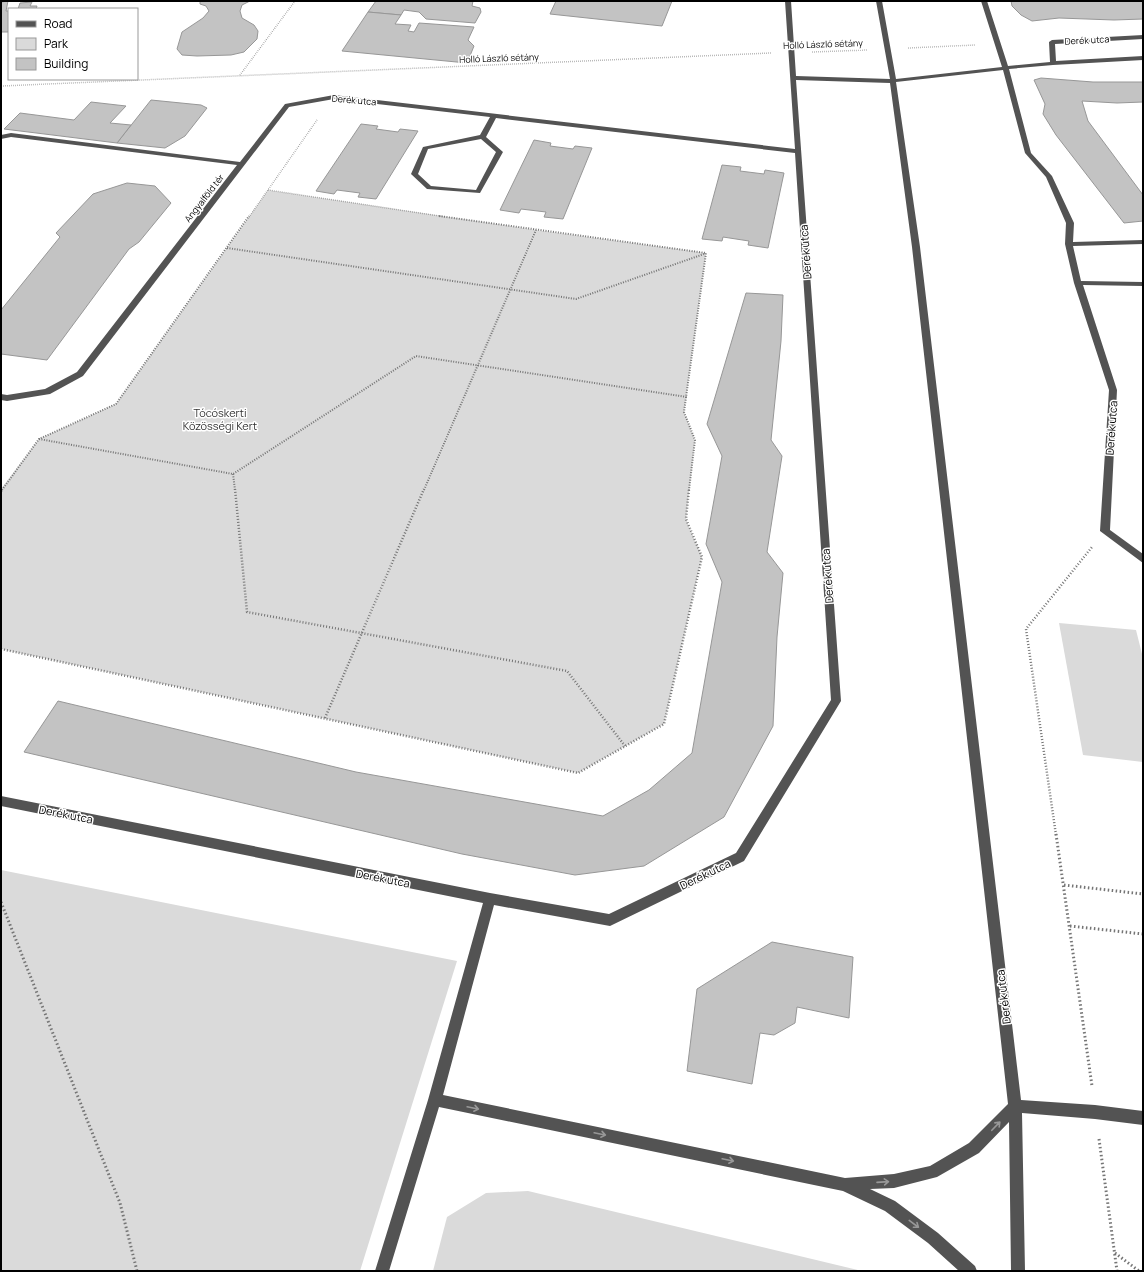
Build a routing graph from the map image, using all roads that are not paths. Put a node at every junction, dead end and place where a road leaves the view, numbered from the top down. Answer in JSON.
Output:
{"nodes":[{"id":1,"x":788,"y":1,"type":"edge"},
{"id":2,"x":879,"y":1,"type":"edge"},
{"id":3,"x":984,"y":1,"type":"edge"},
{"id":4,"x":1143,"y":37,"type":"edge"},
{"id":5,"x":1143,"y":58,"type":"edge"},
{"id":6,"x":1053,"y":62,"type":"junction"},
{"id":7,"x":1006,"y":68,"type":"junction"},
{"id":8,"x":794,"y":78,"type":"junction"},
{"id":9,"x":893,"y":81,"type":"junction"},
{"id":10,"x":494,"y":116,"type":"junction"},
{"id":11,"x":1,"y":137,"type":"edge"},
{"id":12,"x":482,"y":137,"type":"junction"},
{"id":13,"x":798,"y":151,"type":"junction"},
{"id":14,"x":243,"y":164,"type":"junction"},
{"id":15,"x":1143,"y":242,"type":"edge"},
{"id":16,"x":1068,"y":244,"type":"junction"},
{"id":17,"x":1078,"y":283,"type":"junction"},
{"id":18,"x":1143,"y":284,"type":"edge"},
{"id":19,"x":3,"y":400,"type":"edge"},
{"id":20,"x":1143,"y":559,"type":"edge"},
{"id":21,"x":1,"y":802,"type":"edge"},
{"id":22,"x":490,"y":899,"type":"junction"},
{"id":23,"x":435,"y":1100,"type":"junction"},
{"id":24,"x":1015,"y":1106,"type":"junction"},
{"id":25,"x":1143,"y":1118,"type":"edge"},
{"id":26,"x":844,"y":1184,"type":"junction"},
{"id":27,"x":382,"y":1271,"type":"edge"},
{"id":28,"x":970,"y":1271,"type":"edge"},
{"id":29,"x":1018,"y":1271,"type":"edge"}],
"edges":[{"from":1,"to":8,"type":"street","name":"Derék utca"},
{"from":2,"to":9,"type":"street","name":"Derék utca"},
{"from":3,"to":7,"type":"street","name":"Derék utca"},
{"from":4,"to":6,"type":"street","name":"Derék utca"},
{"from":5,"to":6,"type":"street","name":"Derék utca"},
{"from":6,"to":7,"type":"street","name":"Derék utca"},
{"from":7,"to":9,"type":"street","name":"Derék utca"},
{"from":7,"to":16,"type":"street","name":"Derék utca"},
{"from":8,"to":9,"type":"street","name":"Derék utca"},
{"from":8,"to":13,"type":"street","name":"Derék utca"},
{"from":9,"to":24,"type":"street","name":"Derék utca"},
{"from":10,"to":12,"type":"street"},
{"from":10,"to":13,"type":"street","name":"Derék utca"},
{"from":10,"to":14,"type":"street","name":"Derék utca"},
{"from":11,"to":14,"type":"street","name":"Angyalföld tér"},
{"from":12,"to":12,"type":"street"},
{"from":13,"to":22,"type":"street","name":"Derék utca"},
{"from":14,"to":19,"type":"street","name":"Angyalföld tér"},
{"from":15,"to":16,"type":"street"},
{"from":16,"to":17,"type":"street","name":"Derék utca"},
{"from":17,"to":18,"type":"street"},
{"from":17,"to":20,"type":"street","name":"Derék utca"},
{"from":21,"to":22,"type":"street","name":"Derék utca"},
{"from":22,"to":23,"type":"street"},
{"from":23,"to":26,"type":"street","one_way":true},
{"from":23,"to":27,"type":"street"},
{"from":24,"to":25,"type":"street"},
{"from":26,"to":24,"type":"street","one_way":true},
{"from":24,"to":29,"type":"street","name":"Derék utca"},
{"from":26,"to":28,"type":"street","one_way":true}]}
